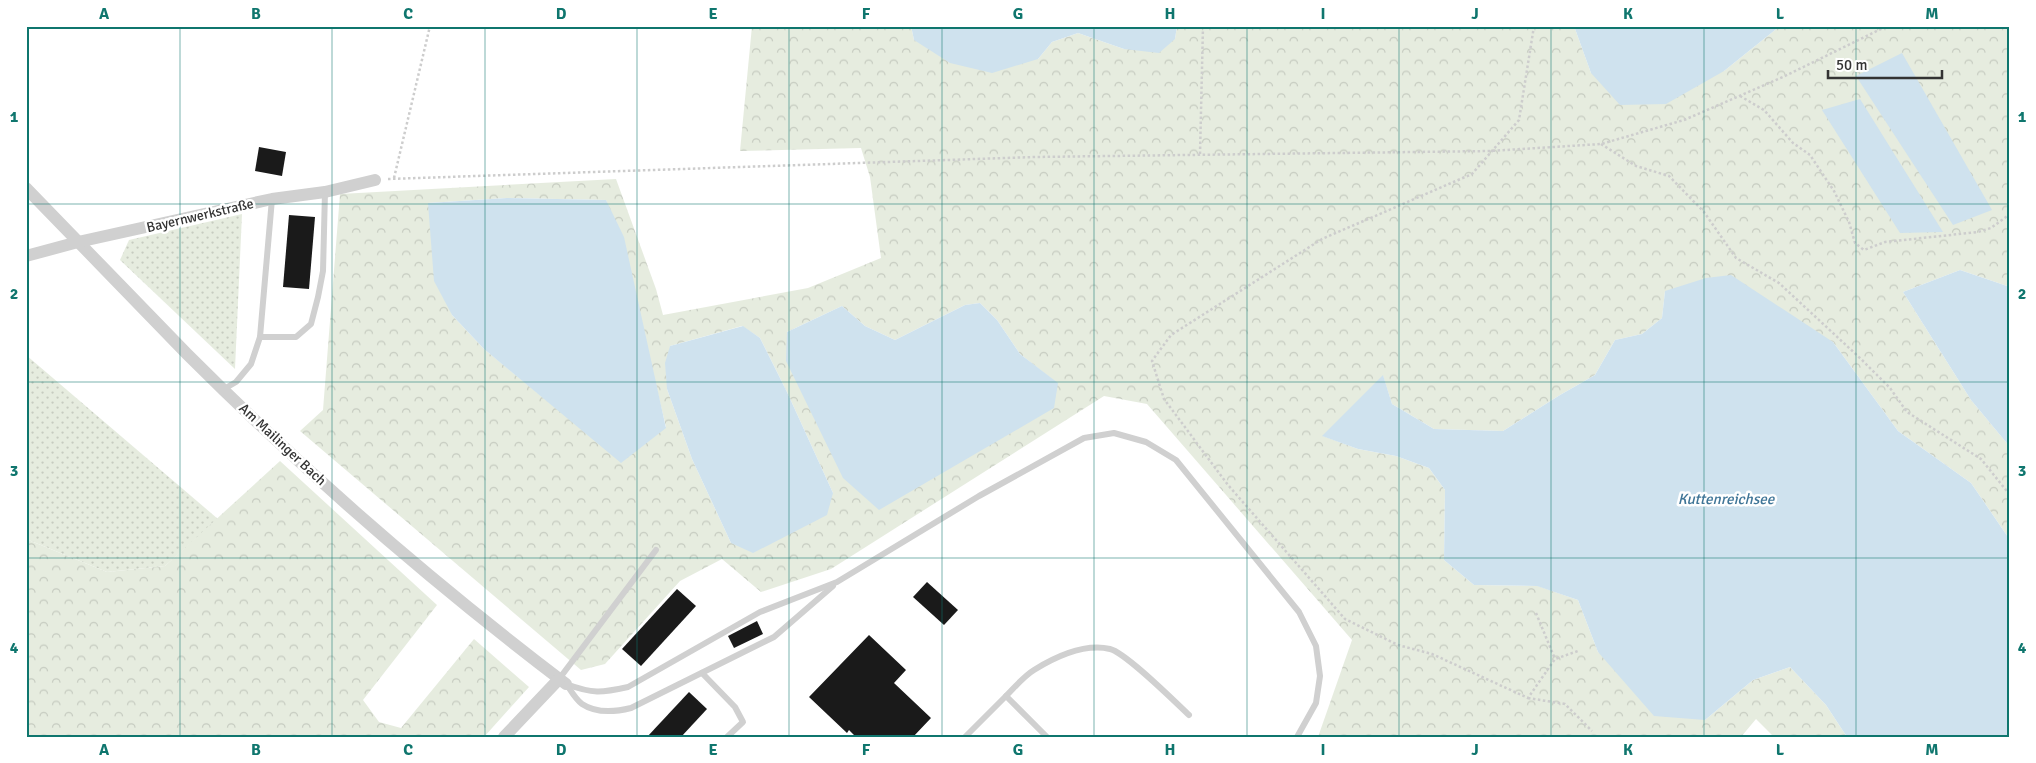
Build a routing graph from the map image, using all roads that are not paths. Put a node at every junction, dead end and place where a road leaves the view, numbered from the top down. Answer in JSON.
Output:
{"nodes":[{"id":1,"x":376,"y":180,"type":"road end"},
{"id":2,"x":26,"y":188,"type":"edge"},
{"id":3,"x":325,"y":192,"type":"junction"},
{"id":4,"x":272,"y":199,"type":"junction"},
{"id":5,"x":78,"y":242,"type":"junction"},
{"id":6,"x":26,"y":256,"type":"edge"},
{"id":7,"x":260,"y":338,"type":"junction"},
{"id":8,"x":224,"y":390,"type":"junction"},
{"id":9,"x":656,"y":550,"type":"dead end"},
{"id":10,"x":837,"y":582,"type":"junction"},
{"id":11,"x":702,"y":673,"type":"junction"},
{"id":12,"x":563,"y":682,"type":"junction"},
{"id":13,"x":1006,"y":696,"type":"junction"},
{"id":14,"x":1189,"y":715,"type":"dead end"},
{"id":15,"x":504,"y":737,"type":"edge"},
{"id":16,"x":727,"y":737,"type":"edge"},
{"id":17,"x":965,"y":737,"type":"edge"},
{"id":18,"x":1047,"y":737,"type":"edge"},
{"id":19,"x":1297,"y":737,"type":"edge"}],
"edges":[{"from":1,"to":3,"type":"street","name":"Bayernwerkstraße"},
{"from":2,"to":5,"type":"street","name":"Am Mailinger Bach"},
{"from":3,"to":4,"type":"street","name":"Bayernwerkstraße"},
{"from":3,"to":7,"type":"lane"},
{"from":4,"to":5,"type":"street","name":"Bayernwerkstraße"},
{"from":4,"to":7,"type":"lane"},
{"from":5,"to":6,"type":"street","name":"Bayernwerkstraße"},
{"from":5,"to":8,"type":"street","name":"Am Mailinger Bach"},
{"from":7,"to":8,"type":"lane"},
{"from":8,"to":12,"type":"street","name":"Am Mailinger Bach"},
{"from":9,"to":12,"type":"lane"},
{"from":10,"to":11,"type":"lane"},
{"from":10,"to":12,"type":"lane"},
{"from":10,"to":19,"type":"lane"},
{"from":11,"to":12,"type":"lane"},
{"from":11,"to":16,"type":"lane"},
{"from":12,"to":15,"type":"street"},
{"from":13,"to":14,"type":"lane"},
{"from":13,"to":17,"type":"lane"},
{"from":13,"to":18,"type":"lane"}]}
